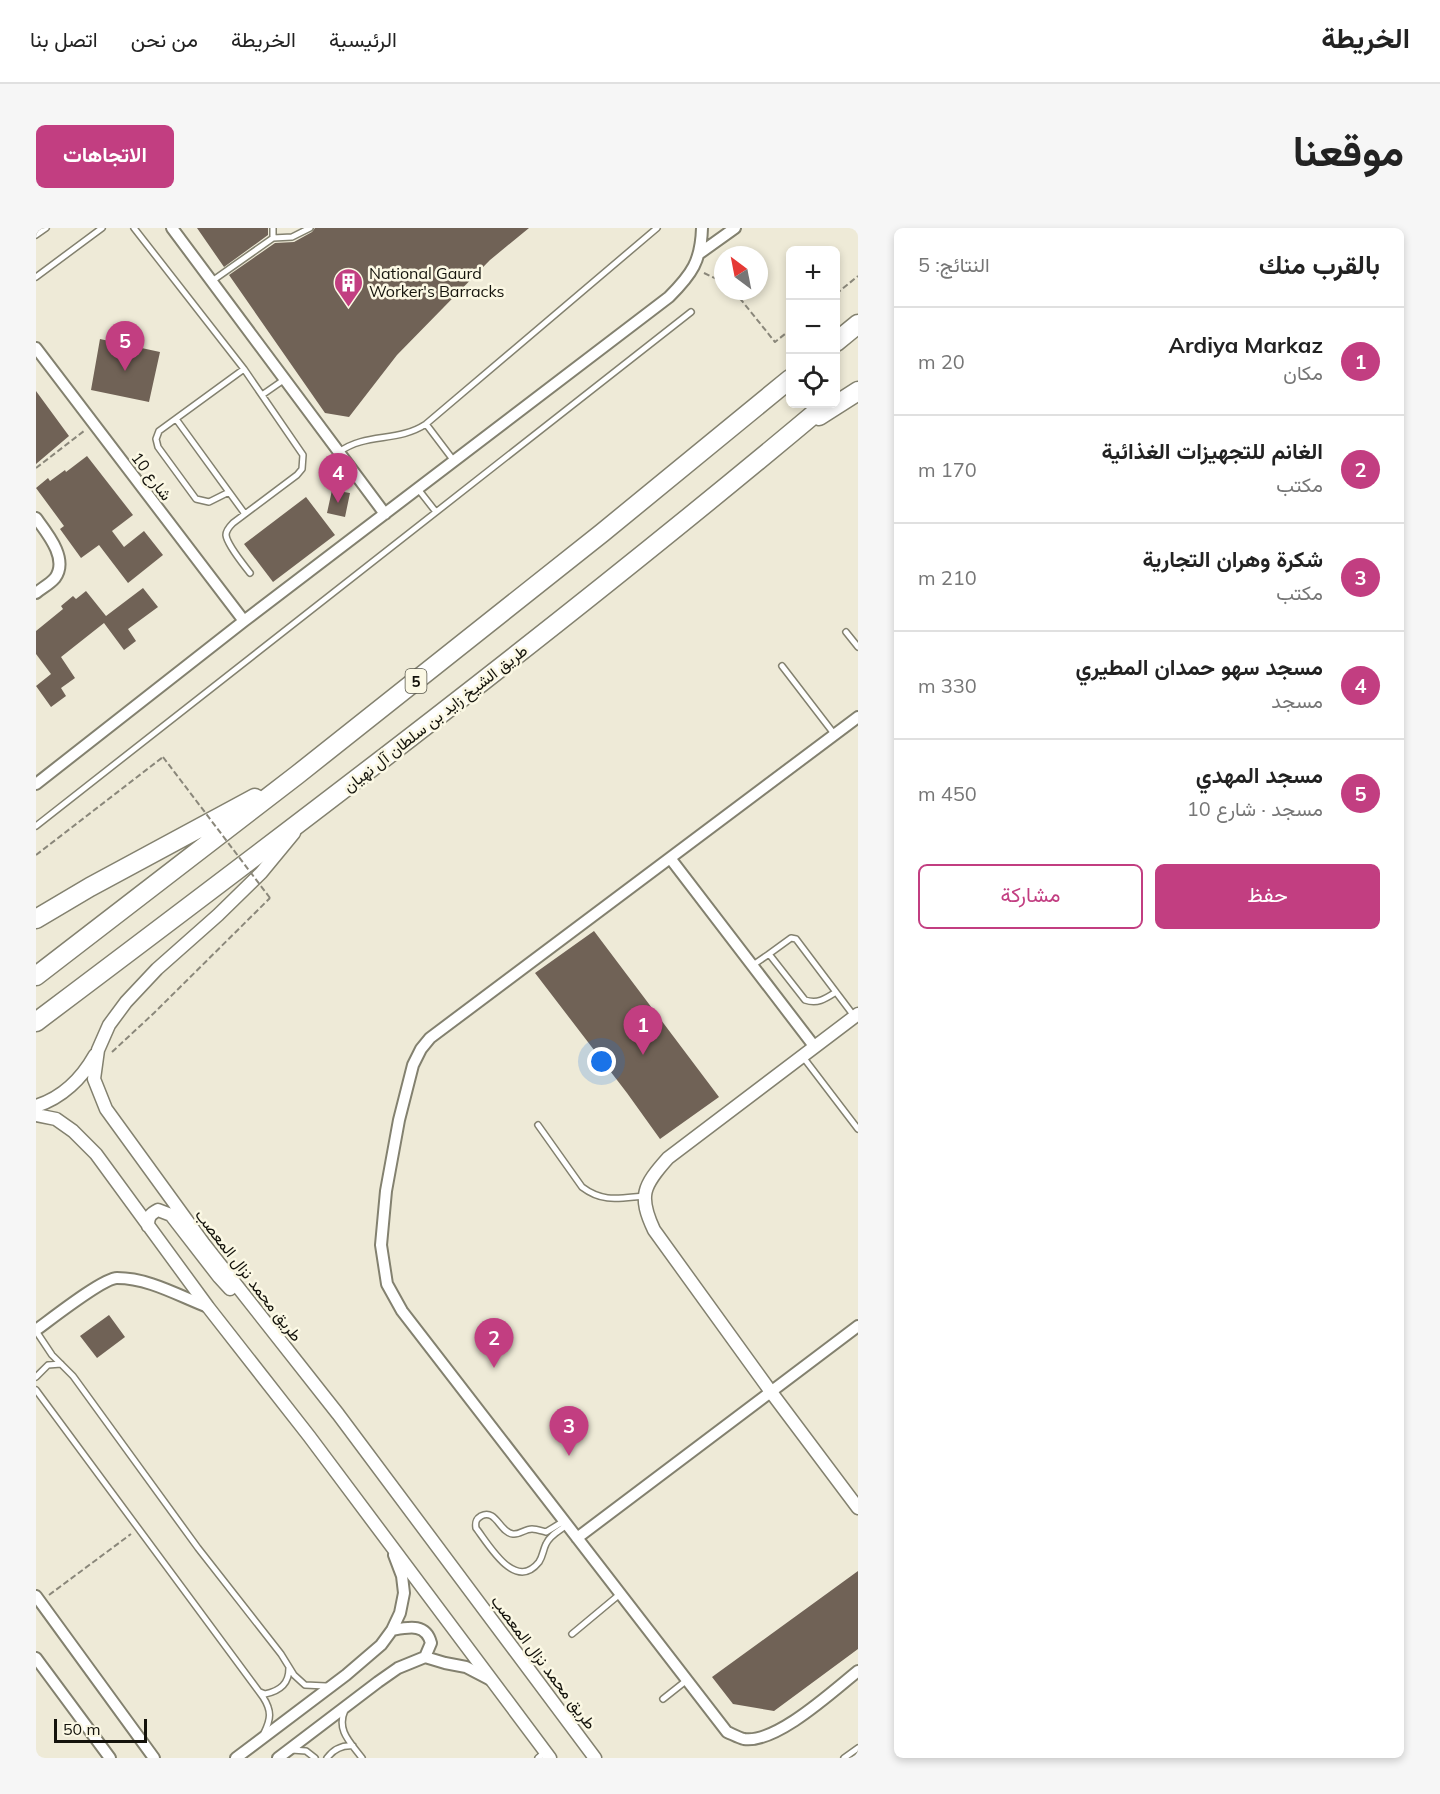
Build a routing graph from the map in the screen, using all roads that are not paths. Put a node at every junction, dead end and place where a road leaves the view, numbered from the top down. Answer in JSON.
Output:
{"nodes":[{"id":1,"x":46,"y":228,"type":"edge"},
{"id":2,"x":102,"y":228,"type":"edge"},
{"id":3,"x":134,"y":228,"type":"edge"},
{"id":4,"x":172,"y":228,"type":"edge"},
{"id":5,"x":273,"y":228,"type":"edge"},
{"id":6,"x":310,"y":228,"type":"edge"},
{"id":7,"x":657,"y":228,"type":"edge"},
{"id":8,"x":702,"y":228,"type":"edge"},
{"id":9,"x":735,"y":228,"type":"edge"},
{"id":10,"x":36,"y":235,"type":"edge"},
{"id":11,"x":273,"y":238,"type":"junction"},
{"id":12,"x":700,"y":253,"type":"junction"},
{"id":13,"x":36,"y":277,"type":"edge"},
{"id":14,"x":212,"y":281,"type":"junction"},
{"id":15,"x":691,"y":312,"type":"dead end"},
{"id":16,"x":856,"y":323,"type":"edge"},
{"id":17,"x":840,"y":338,"type":"edge"},
{"id":18,"x":36,"y":348,"type":"edge"},
{"id":19,"x":244,"y":369,"type":"junction"},
{"id":20,"x":858,"y":376,"type":"edge"},
{"id":21,"x":285,"y":379,"type":"junction"},
{"id":22,"x":786,"y":382,"type":"edge"},
{"id":23,"x":858,"y":391,"type":"edge"},
{"id":24,"x":840,"y":392,"type":"edge"},
{"id":25,"x":262,"y":395,"type":"junction"},
{"id":26,"x":821,"y":408,"type":"edge"},
{"id":27,"x":176,"y":419,"type":"junction"},
{"id":28,"x":426,"y":424,"type":"junction"},
{"id":29,"x":780,"y":442,"type":"junction"},
{"id":30,"x":339,"y":452,"type":"junction"},
{"id":31,"x":455,"y":461,"type":"junction"},
{"id":32,"x":418,"y":489,"type":"junction"},
{"id":33,"x":229,"y":492,"type":"junction"},
{"id":34,"x":436,"y":512,"type":"junction"},
{"id":35,"x":245,"y":514,"type":"junction"},
{"id":36,"x":385,"y":514,"type":"junction"},
{"id":37,"x":36,"y":518,"type":"edge"},
{"id":38,"x":250,"y":573,"type":"dead end"},
{"id":39,"x":36,"y":593,"type":"edge"},
{"id":40,"x":244,"y":621,"type":"junction"},
{"id":41,"x":846,"y":632,"type":"dead end"},
{"id":42,"x":858,"y":647,"type":"edge"},
{"id":43,"x":782,"y":666,"type":"dead end"},
{"id":44,"x":858,"y":717,"type":"edge"},
{"id":45,"x":835,"y":735,"type":"junction"},
{"id":46,"x":297,"y":776,"type":"junction"},
{"id":47,"x":36,"y":784,"type":"edge"},
{"id":48,"x":307,"y":819,"type":"junction"},
{"id":49,"x":36,"y":826,"type":"edge"},
{"id":50,"x":670,"y":858,"type":"junction"},
{"id":51,"x":90,"y":887,"type":"junction"},
{"id":52,"x":36,"y":919,"type":"edge"},
{"id":53,"x":36,"y":926,"type":"edge"},
{"id":54,"x":768,"y":954,"type":"junction"},
{"id":55,"x":752,"y":965,"type":"junction"},
{"id":56,"x":36,"y":976,"type":"edge"},
{"id":57,"x":836,"y":992,"type":"junction"},
{"id":58,"x":856,"y":1015,"type":"edge"},
{"id":59,"x":36,"y":1022,"type":"edge"},
{"id":60,"x":814,"y":1046,"type":"junction"},
{"id":61,"x":98,"y":1050,"type":"junction"},
{"id":62,"x":802,"y":1055,"type":"junction"},
{"id":63,"x":36,"y":1106,"type":"edge"},
{"id":64,"x":36,"y":1115,"type":"edge"},
{"id":65,"x":538,"y":1125,"type":"dead end"},
{"id":66,"x":858,"y":1129,"type":"edge"},
{"id":67,"x":644,"y":1196,"type":"junction"},
{"id":68,"x":148,"y":1226,"type":"junction"},
{"id":69,"x":208,"y":1307,"type":"junction"},
{"id":70,"x":260,"y":1318,"type":"junction"},
{"id":71,"x":858,"y":1326,"type":"edge"},
{"id":72,"x":36,"y":1331,"type":"edge"},
{"id":73,"x":61,"y":1364,"type":"junction"},
{"id":74,"x":36,"y":1377,"type":"edge"},
{"id":75,"x":36,"y":1390,"type":"edge"},
{"id":76,"x":771,"y":1392,"type":"junction"},
{"id":77,"x":858,"y":1508,"type":"edge"},
{"id":78,"x":565,"y":1523,"type":"junction"},
{"id":79,"x":577,"y":1538,"type":"junction"},
{"id":80,"x":391,"y":1546,"type":"junction"},
{"id":81,"x":620,"y":1594,"type":"junction"},
{"id":82,"x":38,"y":1599,"type":"edge"},
{"id":83,"x":392,"y":1630,"type":"junction"},
{"id":84,"x":572,"y":1634,"type":"dead end"},
{"id":85,"x":425,"y":1657,"type":"junction"},
{"id":86,"x":36,"y":1658,"type":"edge"},
{"id":87,"x":289,"y":1668,"type":"junction"},
{"id":88,"x":856,"y":1676,"type":"edge"},
{"id":89,"x":491,"y":1680,"type":"junction"},
{"id":90,"x":687,"y":1680,"type":"junction"},
{"id":91,"x":333,"y":1685,"type":"junction"},
{"id":92,"x":259,"y":1691,"type":"junction"},
{"id":93,"x":663,"y":1700,"type":"dead end"},
{"id":94,"x":347,"y":1706,"type":"junction"},
{"id":95,"x":262,"y":1738,"type":"junction"},
{"id":96,"x":353,"y":1746,"type":"junction"},
{"id":97,"x":858,"y":1748,"type":"edge"},
{"id":98,"x":288,"y":1751,"type":"junction"},
{"id":99,"x":544,"y":1756,"type":"edge"},
{"id":100,"x":110,"y":1758,"type":"edge"},
{"id":101,"x":154,"y":1758,"type":"edge"},
{"id":102,"x":236,"y":1758,"type":"edge"},
{"id":103,"x":278,"y":1758,"type":"edge"},
{"id":104,"x":315,"y":1758,"type":"edge"},
{"id":105,"x":327,"y":1758,"type":"edge"},
{"id":106,"x":362,"y":1758,"type":"edge"},
{"id":107,"x":595,"y":1758,"type":"edge"},
{"id":108,"x":844,"y":1758,"type":"edge"}],
"edges":[{"from":1,"to":10,"type":"lane"},
{"from":2,"to":13,"type":"lane"},
{"from":3,"to":19,"type":"lane"},
{"from":4,"to":14,"type":"street"},
{"from":5,"to":11,"type":"lane"},
{"from":6,"to":11,"type":"lane"},
{"from":7,"to":28,"type":"lane"},
{"from":8,"to":12,"type":"street"},
{"from":9,"to":12,"type":"street"},
{"from":11,"to":14,"type":"lane"},
{"from":12,"to":31,"type":"street"},
{"from":14,"to":21,"type":"street"},
{"from":15,"to":34,"type":"lane"},
{"from":16,"to":17,"type":"highway"},
{"from":18,"to":40,"type":"street","name":"شارع 10"},
{"from":19,"to":25,"type":"lane"},
{"from":19,"to":27,"type":"lane"},
{"from":20,"to":24,"type":"highway"},
{"from":21,"to":25,"type":"lane"},
{"from":21,"to":30,"type":"street"},
{"from":22,"to":46,"type":"highway","number":"5"},
{"from":23,"to":29,"type":"highway"},
{"from":25,"to":35,"type":"lane"},
{"from":26,"to":29,"type":"highway","name":"طريق الشيخ زايد بن سلطان آل نهيان","number":"5"},
{"from":27,"to":33,"type":"lane"},
{"from":27,"to":33,"type":"lane"},
{"from":28,"to":30,"type":"lane"},
{"from":28,"to":31,"type":"lane"},
{"from":29,"to":48,"type":"highway","name":"طريق الشيخ زايد بن سلطان آل نهيان","number":"5"},
{"from":30,"to":36,"type":"street"},
{"from":31,"to":32,"type":"street"},
{"from":32,"to":34,"type":"lane"},
{"from":32,"to":36,"type":"street"},
{"from":33,"to":35,"type":"lane"},
{"from":34,"to":49,"type":"lane"},
{"from":35,"to":38,"type":"lane"},
{"from":36,"to":40,"type":"street"},
{"from":37,"to":39,"type":"street"},
{"from":40,"to":47,"type":"street"},
{"from":41,"to":42,"type":"lane"},
{"from":43,"to":45,"type":"lane"},
{"from":44,"to":45,"type":"street"},
{"from":45,"to":50,"type":"street"},
{"from":46,"to":51,"type":"highway"},
{"from":46,"to":56,"type":"highway","number":"5"},
{"from":48,"to":59,"type":"highway","name":"طريق الشيخ زايد بن سلطان آل نهيان","number":"5"},
{"from":48,"to":61,"type":"street","name":"طريق محمد نزال المعصب"},
{"from":50,"to":55,"type":"street"},
{"from":50,"to":78,"type":"street"},
{"from":51,"to":52,"type":"highway"},
{"from":51,"to":53,"type":"highway"},
{"from":54,"to":55,"type":"lane"},
{"from":54,"to":57,"type":"lane"},
{"from":54,"to":57,"type":"lane"},
{"from":55,"to":60,"type":"street"},
{"from":57,"to":58,"type":"lane"},
{"from":58,"to":60,"type":"street"},
{"from":60,"to":62,"type":"street"},
{"from":61,"to":63,"type":"street"},
{"from":61,"to":70,"type":"street","name":"طريق محمد نزال المعصب"},
{"from":62,"to":66,"type":"lane"},
{"from":62,"to":67,"type":"street"},
{"from":64,"to":68,"type":"street"},
{"from":65,"to":67,"type":"lane"},
{"from":67,"to":76,"type":"street"},
{"from":68,"to":69,"type":"street"},
{"from":68,"to":70,"type":"street"},
{"from":69,"to":72,"type":"street"},
{"from":69,"to":80,"type":"street"},
{"from":70,"to":107,"type":"street","name":"طريق محمد نزال المعصب"},
{"from":71,"to":76,"type":"street"},
{"from":72,"to":73,"type":"lane"},
{"from":73,"to":74,"type":"lane"},
{"from":73,"to":87,"type":"lane"},
{"from":75,"to":92,"type":"lane"},
{"from":76,"to":77,"type":"street"},
{"from":76,"to":79,"type":"street"},
{"from":78,"to":78,"type":"lane"},
{"from":78,"to":79,"type":"street"},
{"from":79,"to":81,"type":"street"},
{"from":80,"to":83,"type":"street"},
{"from":80,"to":89,"type":"street"},
{"from":81,"to":84,"type":"lane"},
{"from":81,"to":90,"type":"street"},
{"from":82,"to":101,"type":"street"},
{"from":83,"to":85,"type":"street"},
{"from":83,"to":91,"type":"street"},
{"from":85,"to":89,"type":"street"},
{"from":85,"to":94,"type":"street"},
{"from":86,"to":100,"type":"street"},
{"from":87,"to":91,"type":"lane"},
{"from":87,"to":92,"type":"lane"},
{"from":88,"to":90,"type":"street"},
{"from":89,"to":99,"type":"street"},
{"from":90,"to":93,"type":"lane"},
{"from":91,"to":95,"type":"street"},
{"from":92,"to":95,"type":"lane"},
{"from":94,"to":96,"type":"lane"},
{"from":94,"to":98,"type":"street"},
{"from":95,"to":102,"type":"street"},
{"from":96,"to":105,"type":"lane"},
{"from":96,"to":106,"type":"lane"},
{"from":97,"to":108,"type":"lane"},
{"from":98,"to":103,"type":"street"},
{"from":98,"to":104,"type":"lane"}]}
